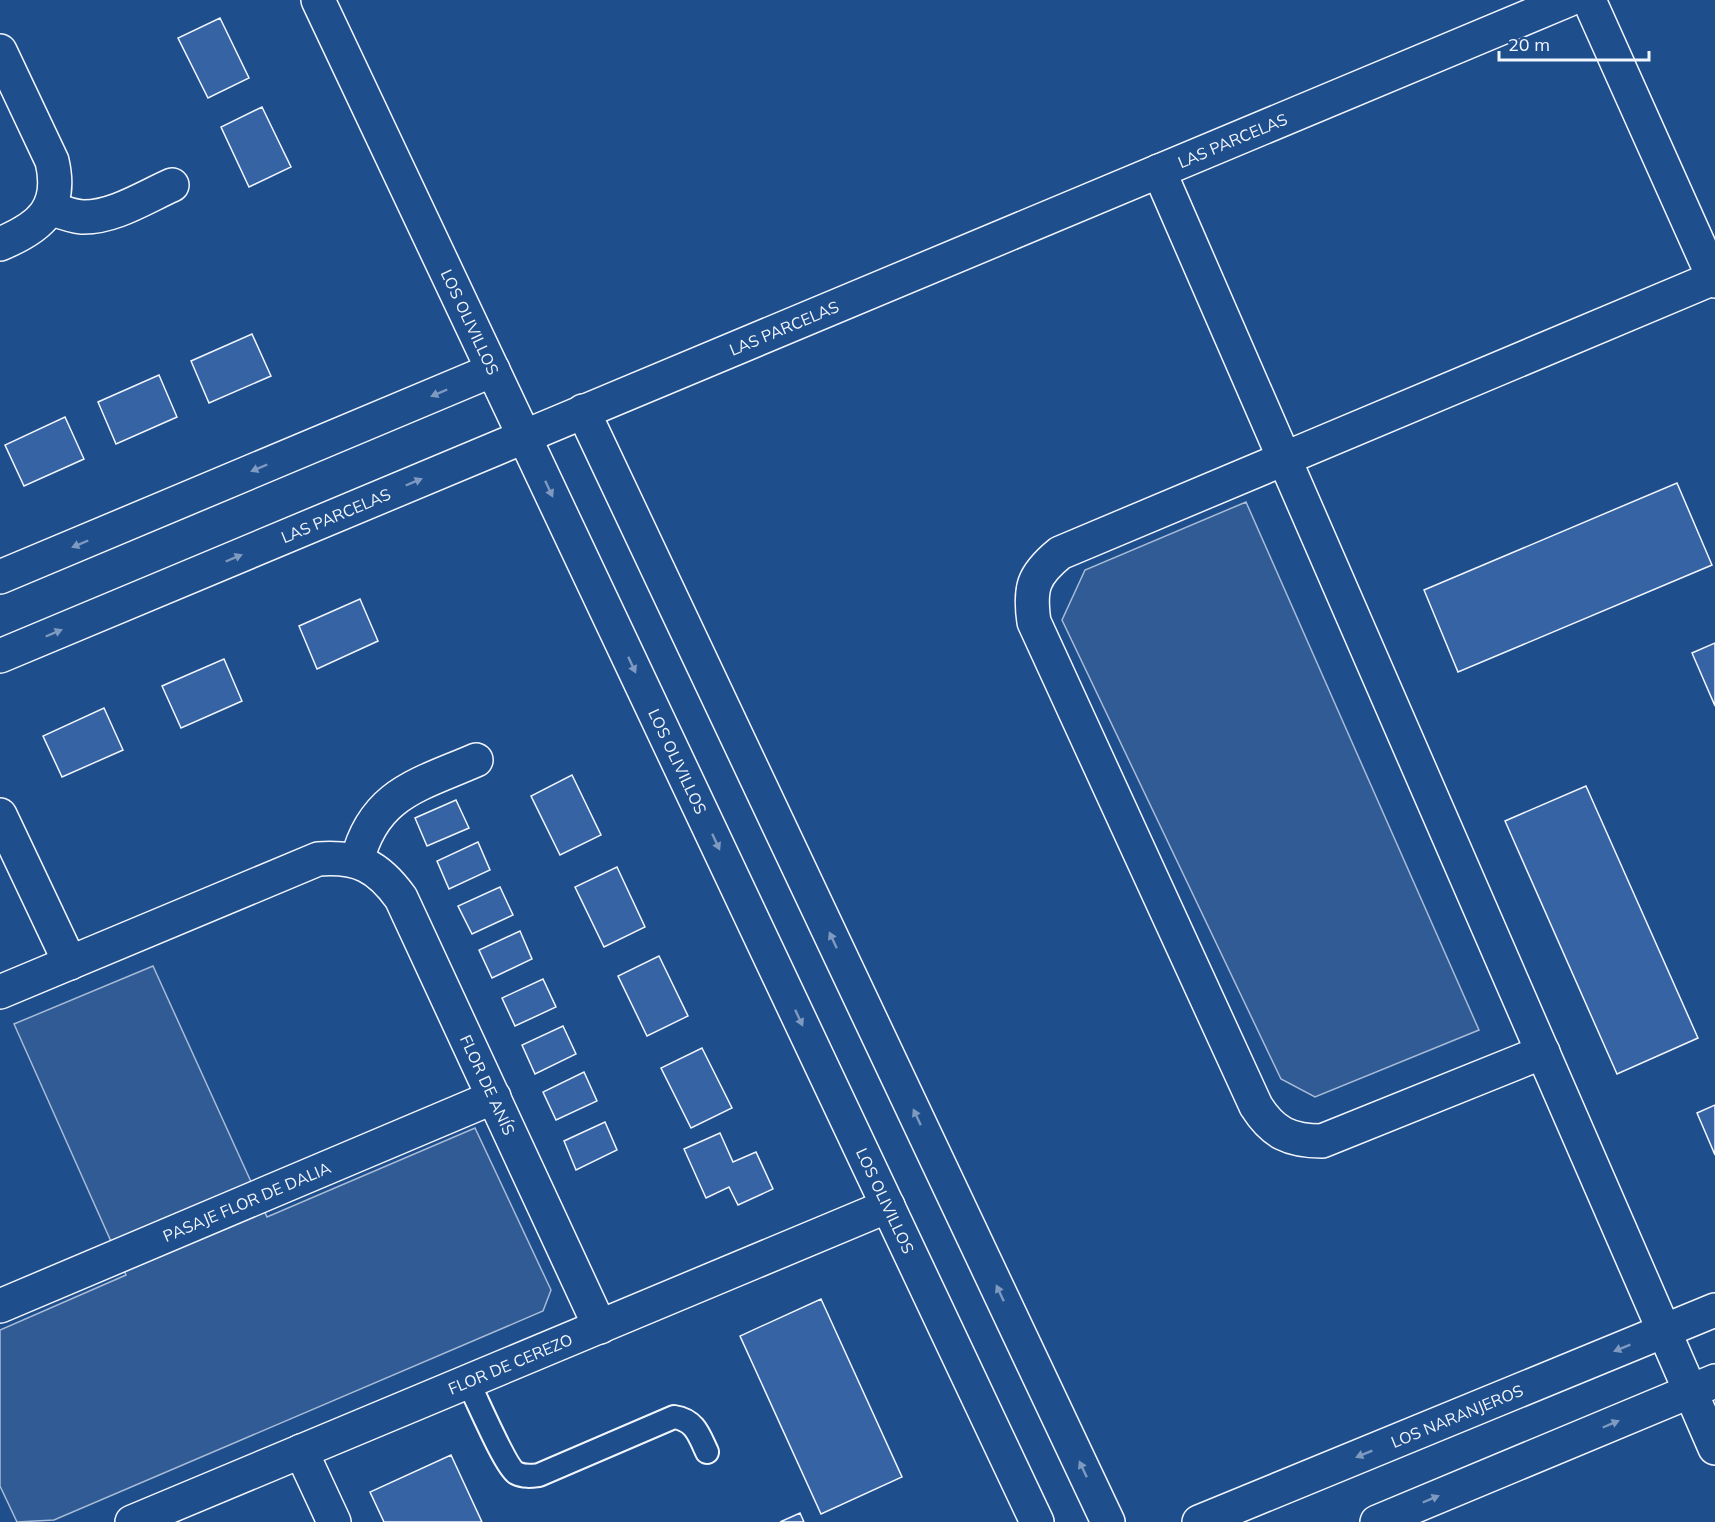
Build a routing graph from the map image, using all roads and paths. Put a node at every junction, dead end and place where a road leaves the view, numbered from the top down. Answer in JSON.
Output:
{"nodes":[{"id":1,"x":318,"y":0,"type":"edge"},
{"id":2,"x":1568,"y":0,"type":"edge"},
{"id":3,"x":1589,"y":0,"type":"edge"},
{"id":4,"x":0,"y":51,"type":"edge"},
{"id":5,"x":1159,"y":171,"type":"junction"},
{"id":6,"x":172,"y":184,"type":"dead end"},
{"id":7,"x":50,"y":208,"type":"junction"},
{"id":8,"x":0,"y":244,"type":"edge"},
{"id":9,"x":1714,"y":280,"type":"edge"},
{"id":10,"x":493,"y":370,"type":"junction"},
{"id":11,"x":583,"y":411,"type":"junction"},
{"id":12,"x":524,"y":436,"type":"junction"},
{"id":13,"x":1284,"y":457,"type":"junction"},
{"id":14,"x":0,"y":577,"type":"edge"},
{"id":15,"x":0,"y":656,"type":"edge"},
{"id":16,"x":476,"y":760,"type":"dead end"},
{"id":17,"x":0,"y":815,"type":"edge"},
{"id":18,"x":357,"y":861,"type":"junction"},
{"id":19,"x":70,"y":963,"type":"junction"},
{"id":20,"x":0,"y":992,"type":"edge"},
{"id":21,"x":1543,"y":1052,"type":"junction"},
{"id":22,"x":494,"y":1098,"type":"junction"},
{"id":23,"x":888,"y":1206,"type":"junction"},
{"id":24,"x":0,"y":1306,"type":"edge"},
{"id":25,"x":1715,"y":1310,"type":"edge"},
{"id":26,"x":600,"y":1327,"type":"junction"},
{"id":27,"x":1664,"y":1330,"type":"junction"},
{"id":28,"x":468,"y":1382,"type":"junction"},
{"id":29,"x":1703,"y":1386,"type":"edge"},
{"id":30,"x":1715,"y":1448,"type":"edge"},
{"id":31,"x":301,"y":1451,"type":"junction"},
{"id":32,"x":707,"y":1452,"type":"dead end"},
{"id":33,"x":132,"y":1522,"type":"edge"},
{"id":34,"x":334,"y":1522,"type":"edge"},
{"id":35,"x":1037,"y":1522,"type":"edge"},
{"id":36,"x":1108,"y":1522,"type":"edge"},
{"id":37,"x":1199,"y":1522,"type":"edge"},
{"id":38,"x":1377,"y":1522,"type":"edge"}],
"edges":[{"from":1,"to":10,"type":"street","name":"LOS OLIVILLOS"},
{"from":2,"to":5,"type":"street","name":"LAS PARCELAS"},
{"from":3,"to":9,"type":"street"},
{"from":4,"to":7,"type":"street"},
{"from":5,"to":11,"type":"street","name":"LAS PARCELAS"},
{"from":5,"to":13,"type":"street"},
{"from":6,"to":7,"type":"street"},
{"from":7,"to":8,"type":"street"},
{"from":9,"to":13,"type":"street"},
{"from":10,"to":12,"type":"street","name":"LOS OLIVILLOS"},
{"from":10,"to":14,"type":"street","one_way":true},
{"from":11,"to":12,"type":"street","name":"LAS PARCELAS"},
{"from":36,"to":11,"type":"street","one_way":true},
{"from":15,"to":12,"type":"street","name":"LAS PARCELAS","one_way":true},
{"from":12,"to":23,"type":"street","name":"LOS OLIVILLOS","one_way":true},
{"from":13,"to":21,"type":"street"},
{"from":13,"to":21,"type":"street"},
{"from":16,"to":18,"type":"street"},
{"from":17,"to":19,"type":"street"},
{"from":18,"to":19,"type":"street","name":"FLOR DE ANÍS"},
{"from":18,"to":22,"type":"street","name":"FLOR DE ANÍS"},
{"from":19,"to":20,"type":"street","name":"FLOR DE ANÍS"},
{"from":21,"to":27,"type":"street"},
{"from":22,"to":24,"type":"street","name":"PASAJE FLOR DE DALIA"},
{"from":22,"to":26,"type":"street","name":"FLOR DE ANÍS"},
{"from":23,"to":26,"type":"street","name":"FLOR DE CEREZO"},
{"from":23,"to":35,"type":"street","name":"LOS OLIVILLOS"},
{"from":25,"to":27,"type":"street","name":"LOS NARANJEROS"},
{"from":26,"to":28,"type":"street","name":"FLOR DE CEREZO"},
{"from":27,"to":29,"type":"street"},
{"from":27,"to":37,"type":"street","name":"LOS NARANJEROS","one_way":true},
{"from":28,"to":31,"type":"street","name":"FLOR DE CEREZO"},
{"from":28,"to":32,"type":"lane"},
{"from":29,"to":30,"type":"street"},
{"from":38,"to":29,"type":"street","one_way":true},
{"from":31,"to":33,"type":"street","name":"FLOR DE CEREZO"},
{"from":31,"to":34,"type":"street"}]}
